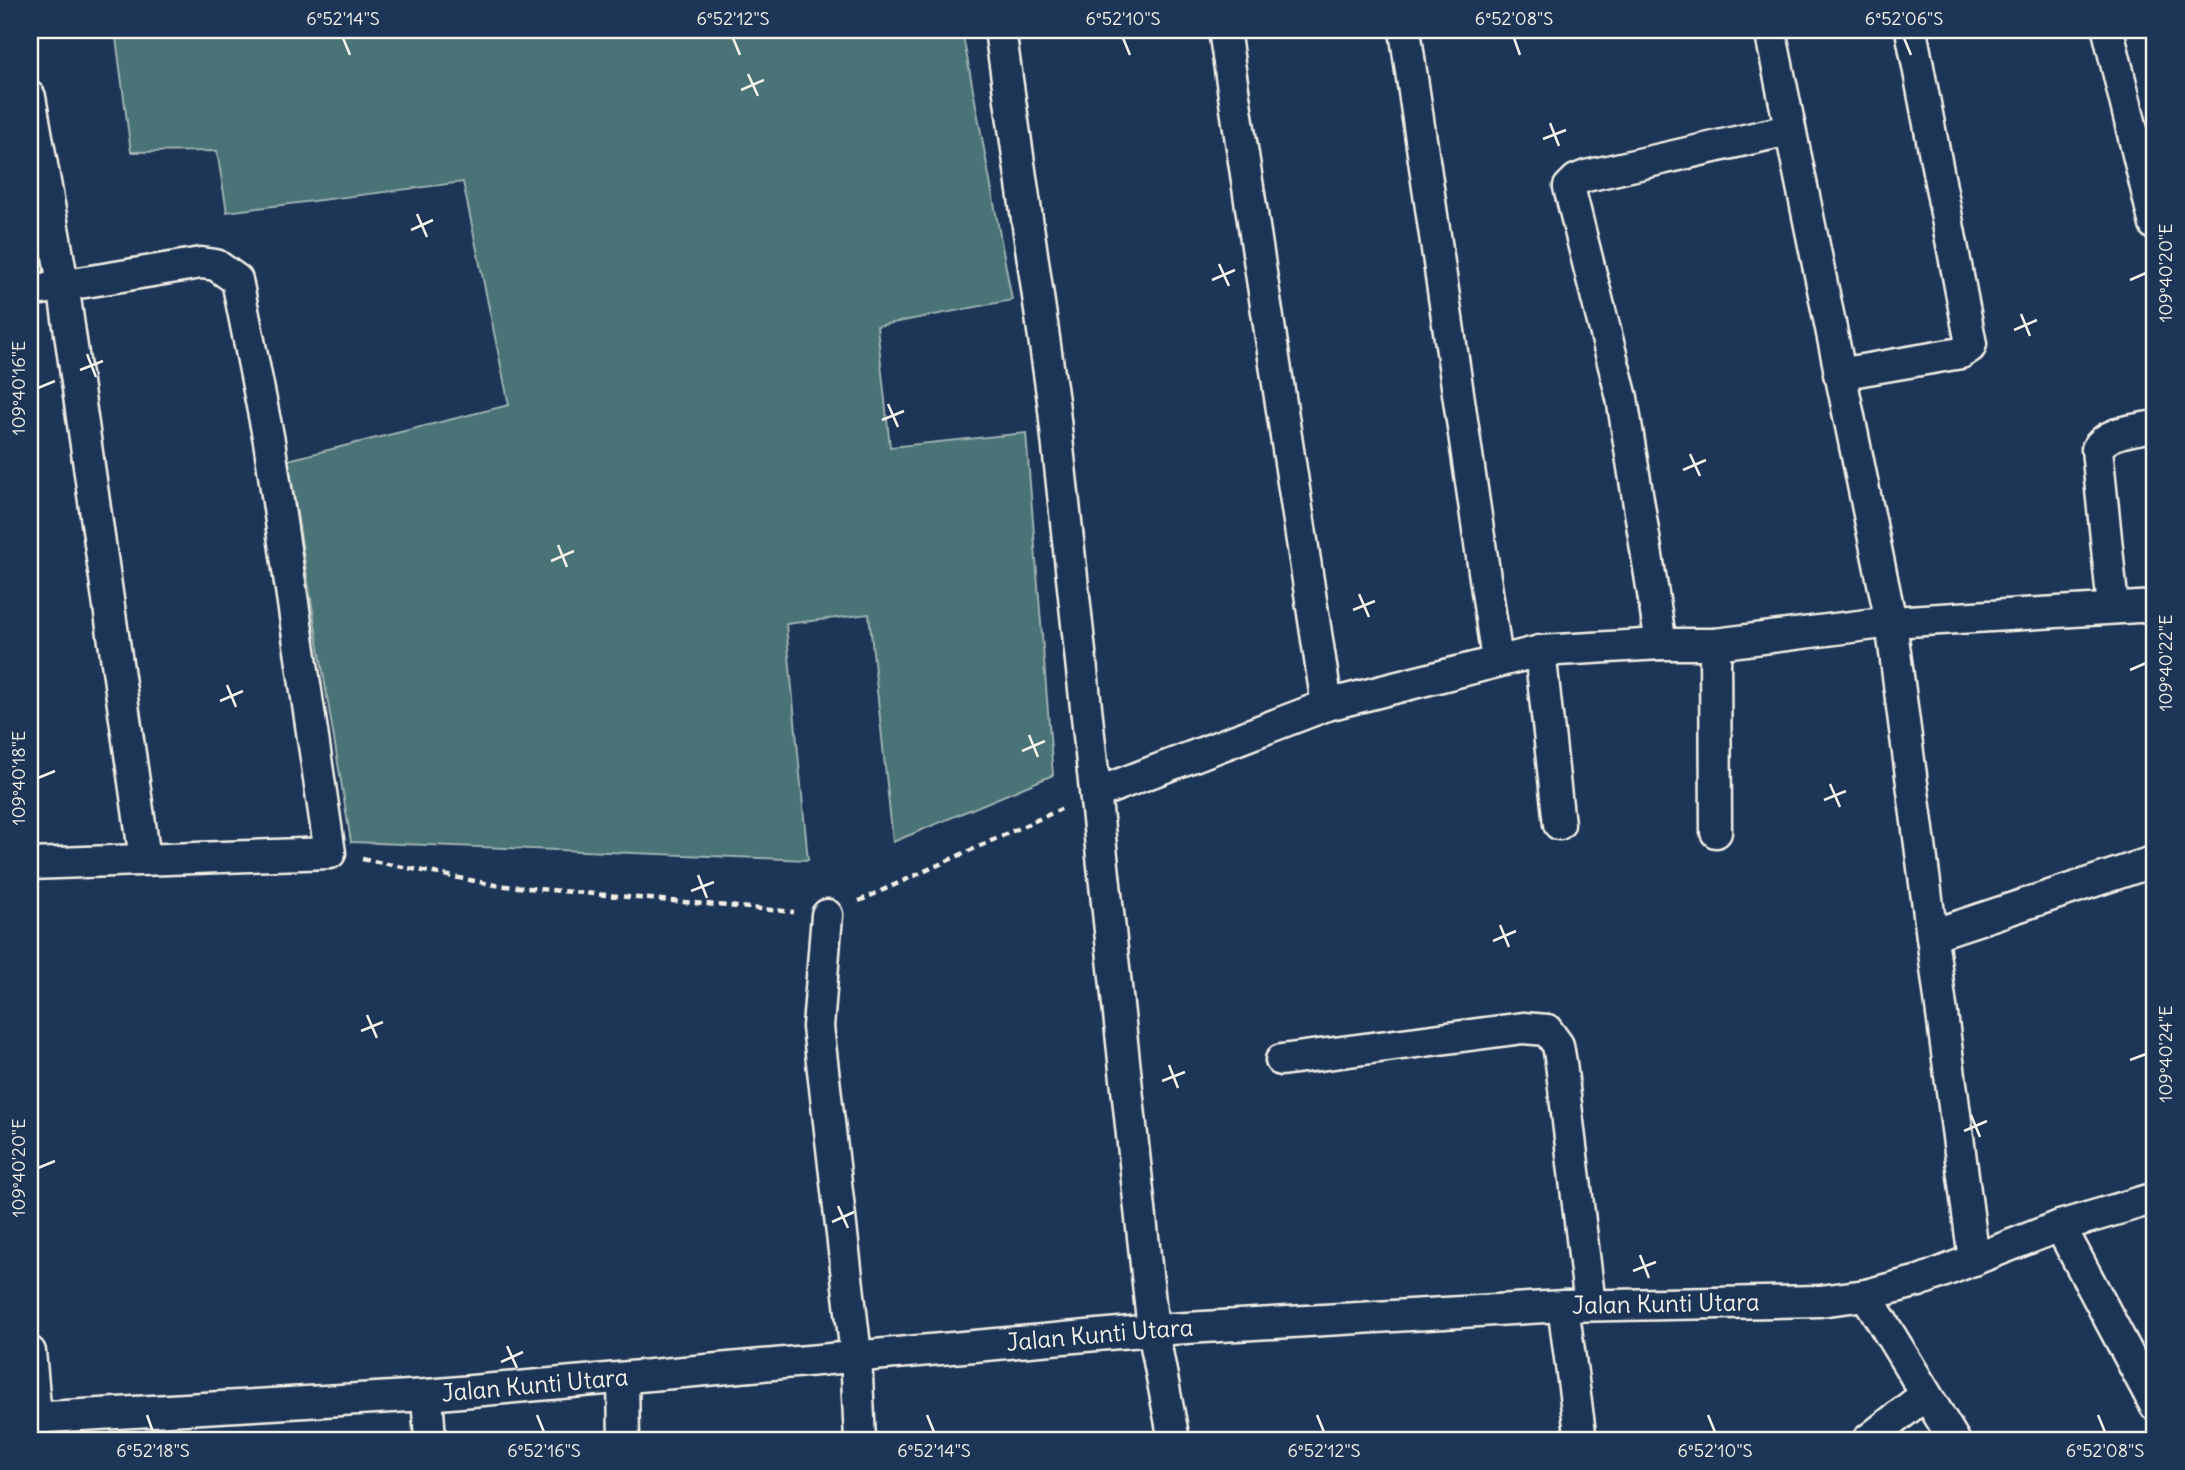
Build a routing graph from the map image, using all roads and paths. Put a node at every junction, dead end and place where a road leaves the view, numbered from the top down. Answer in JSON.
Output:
{"nodes":[{"id":1,"x":1000,"y":30,"type":"edge"},
{"id":2,"x":1224,"y":30,"type":"edge"},
{"id":3,"x":1405,"y":30,"type":"edge"},
{"id":4,"x":1770,"y":30,"type":"edge"},
{"id":5,"x":1911,"y":30,"type":"edge"},
{"id":6,"x":2108,"y":30,"type":"edge"},
{"id":7,"x":30,"y":97,"type":"edge"},
{"id":8,"x":1789,"y":130,"type":"junction"},
{"id":9,"x":2155,"y":225,"type":"edge"},
{"id":10,"x":63,"y":284,"type":"junction"},
{"id":11,"x":30,"y":291,"type":"edge"},
{"id":12,"x":1839,"y":374,"type":"junction"},
{"id":13,"x":2155,"y":426,"type":"edge"},
{"id":14,"x":2155,"y":606,"type":"edge"},
{"id":15,"x":2113,"y":608,"type":"junction"},
{"id":16,"x":1891,"y":622,"type":"junction"},
{"id":17,"x":1661,"y":644,"type":"junction"},
{"id":18,"x":1715,"y":645,"type":"junction"},
{"id":19,"x":1540,"y":651,"type":"junction"},
{"id":20,"x":1497,"y":660,"type":"junction"},
{"id":21,"x":1327,"y":705,"type":"junction"},
{"id":22,"x":1097,"y":793,"type":"junction"},
{"id":23,"x":1559,"y":824,"type":"dead end"},
{"id":24,"x":1716,"y":832,"type":"dead end"},
{"id":25,"x":330,"y":853,"type":"junction"},
{"id":26,"x":145,"y":859,"type":"junction"},
{"id":27,"x":2155,"y":861,"type":"edge"},
{"id":28,"x":30,"y":864,"type":"edge"},
{"id":29,"x":827,"y":915,"type":"junction"},
{"id":30,"x":1932,"y":935,"type":"junction"},
{"id":31,"x":1281,"y":1060,"type":"dead end"},
{"id":32,"x":2155,"y":1198,"type":"edge"},
{"id":33,"x":2060,"y":1226,"type":"junction"},
{"id":34,"x":1974,"y":1260,"type":"junction"},
{"id":35,"x":1866,"y":1295,"type":"junction"},
{"id":36,"x":1576,"y":1305,"type":"junction"},
{"id":37,"x":1153,"y":1331,"type":"junction"},
{"id":38,"x":30,"y":1352,"type":"edge"},
{"id":39,"x":856,"y":1355,"type":"junction"},
{"id":40,"x":623,"y":1378,"type":"junction"},
{"id":41,"x":426,"y":1395,"type":"junction"},
{"id":42,"x":1925,"y":1395,"type":"junction"},
{"id":43,"x":2155,"y":1405,"type":"edge"},
{"id":44,"x":33,"y":1417,"type":"edge"},
{"id":45,"x":429,"y":1440,"type":"edge"},
{"id":46,"x":624,"y":1440,"type":"edge"},
{"id":47,"x":860,"y":1440,"type":"edge"},
{"id":48,"x":1174,"y":1440,"type":"edge"},
{"id":49,"x":1581,"y":1440,"type":"edge"},
{"id":50,"x":1868,"y":1440,"type":"edge"},
{"id":51,"x":1954,"y":1440,"type":"edge"}],
"edges":[{"from":1,"to":22,"type":"street"},
{"from":2,"to":21,"type":"street"},
{"from":3,"to":20,"type":"street"},
{"from":4,"to":8,"type":"street"},
{"from":5,"to":12,"type":"street"},
{"from":6,"to":9,"type":"street"},
{"from":7,"to":10,"type":"street"},
{"from":8,"to":12,"type":"street"},
{"from":8,"to":17,"type":"street"},
{"from":10,"to":11,"type":"street"},
{"from":10,"to":25,"type":"street"},
{"from":10,"to":26,"type":"street"},
{"from":12,"to":16,"type":"street"},
{"from":13,"to":15,"type":"street"},
{"from":14,"to":15,"type":"street"},
{"from":15,"to":16,"type":"street"},
{"from":16,"to":18,"type":"street"},
{"from":16,"to":30,"type":"street"},
{"from":17,"to":18,"type":"street"},
{"from":17,"to":19,"type":"street"},
{"from":18,"to":24,"type":"street"},
{"from":19,"to":20,"type":"street"},
{"from":19,"to":23,"type":"street"},
{"from":20,"to":21,"type":"street"},
{"from":21,"to":22,"type":"street"},
{"from":22,"to":29,"type":"path"},
{"from":22,"to":37,"type":"street"},
{"from":25,"to":26,"type":"street"},
{"from":25,"to":29,"type":"path"},
{"from":26,"to":28,"type":"street"},
{"from":27,"to":30,"type":"street"},
{"from":29,"to":39,"type":"street"},
{"from":30,"to":34,"type":"street"},
{"from":31,"to":36,"type":"street"},
{"from":32,"to":33,"type":"street","name":"Jalan Kunti Utara"},
{"from":33,"to":34,"type":"street","name":"Jalan Kunti Utara"},
{"from":33,"to":43,"type":"street"},
{"from":34,"to":35,"type":"street","name":"Jalan Kunti Utara"},
{"from":35,"to":36,"type":"street","name":"Jalan Kunti Utara"},
{"from":35,"to":42,"type":"street"},
{"from":36,"to":37,"type":"street","name":"Jalan Kunti Utara"},
{"from":36,"to":49,"type":"street"},
{"from":37,"to":39,"type":"street","name":"Jalan Kunti Utara"},
{"from":37,"to":48,"type":"street"},
{"from":38,"to":44,"type":"street"},
{"from":39,"to":40,"type":"street","name":"Jalan Kunti Utara"},
{"from":39,"to":47,"type":"street"},
{"from":40,"to":41,"type":"street","name":"Jalan Kunti Utara"},
{"from":40,"to":46,"type":"street"},
{"from":41,"to":44,"type":"street","name":"Jalan Kunti Utara"},
{"from":41,"to":45,"type":"street"},
{"from":42,"to":50,"type":"street"},
{"from":42,"to":51,"type":"street"}]}
